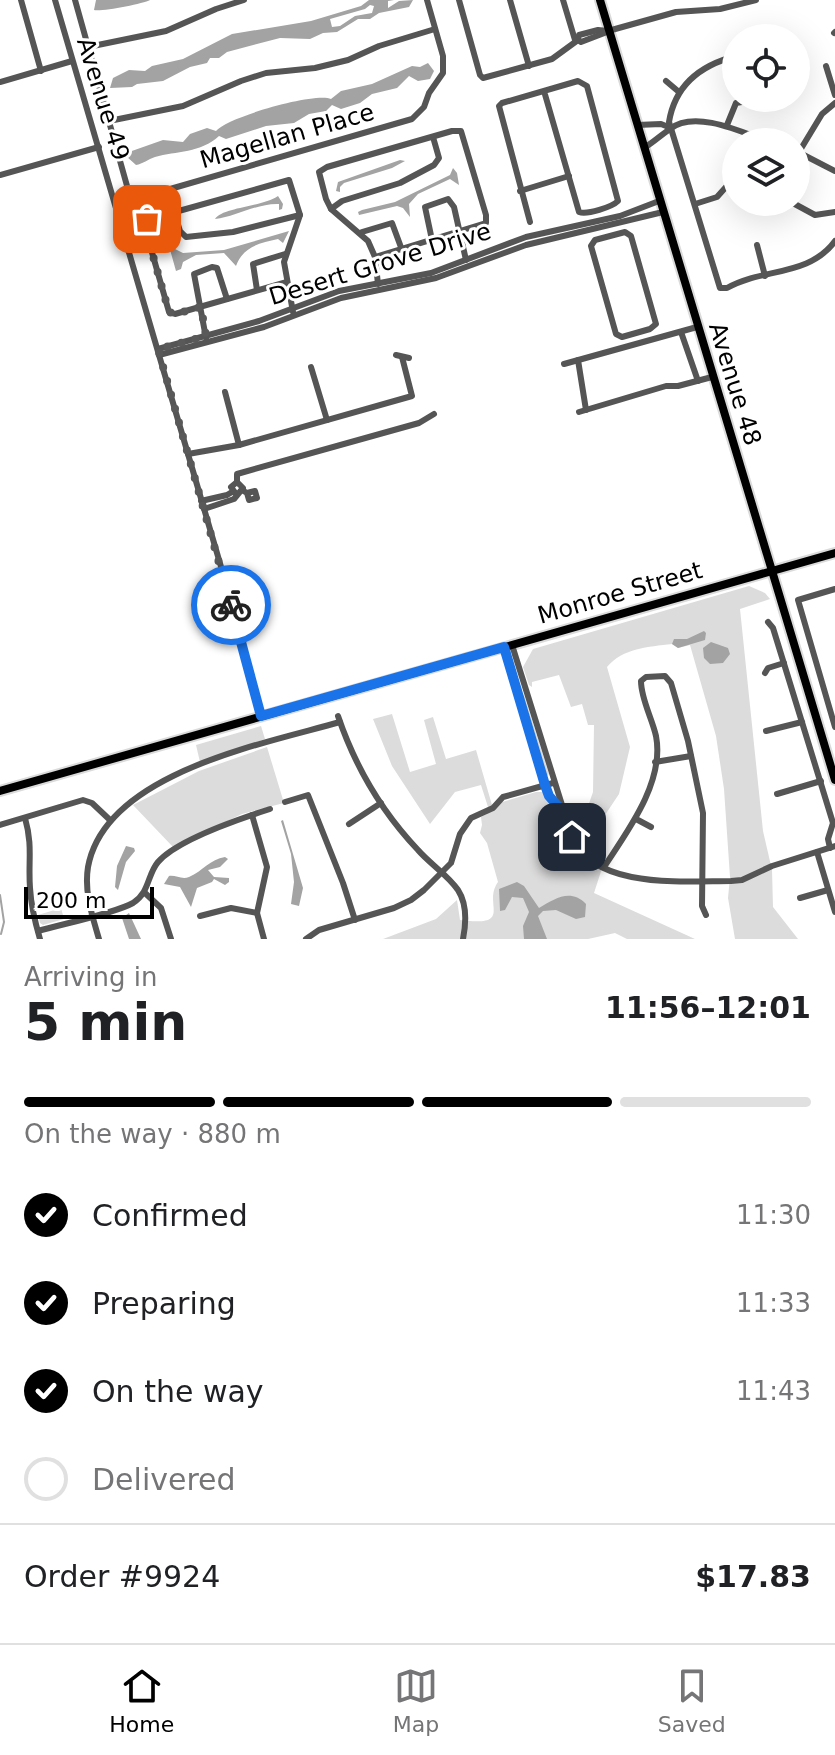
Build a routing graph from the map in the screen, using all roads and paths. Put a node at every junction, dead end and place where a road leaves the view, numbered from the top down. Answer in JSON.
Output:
{"nodes":[{"id":1,"x":21,"y":0,"type":"edge"},
{"id":2,"x":55,"y":0,"type":"edge"},
{"id":3,"x":75,"y":0,"type":"edge"},
{"id":4,"x":244,"y":0,"type":"edge"},
{"id":5,"x":427,"y":0,"type":"edge"},
{"id":6,"x":459,"y":0,"type":"edge"},
{"id":7,"x":510,"y":0,"type":"edge"},
{"id":8,"x":563,"y":0,"type":"edge"},
{"id":9,"x":600,"y":0,"type":"edge"},
{"id":10,"x":675,"y":0,"type":"edge"},
{"id":11,"x":682,"y":0,"type":"edge"},
{"id":12,"x":756,"y":0,"type":"edge"},
{"id":13,"x":676,"y":12,"type":"junction"},
{"id":14,"x":684,"y":12,"type":"junction"},
{"id":15,"x":435,"y":29,"type":"junction"},
{"id":16,"x":608,"y":31,"type":"junction"},
{"id":17,"x":576,"y":40,"type":"junction"},
{"id":18,"x":88,"y":47,"type":"junction"},
{"id":19,"x":72,"y":61,"type":"junction"},
{"id":20,"x":722,"y":61,"type":"edge"},
{"id":21,"x":529,"y":66,"type":"junction"},
{"id":22,"x":826,"y":66,"type":"dead end"},
{"id":23,"x":41,"y":71,"type":"junction"},
{"id":24,"x":666,"y":81,"type":"dead end"},
{"id":25,"x":0,"y":82,"type":"edge"},
{"id":26,"x":544,"y":91,"type":"junction"},
{"id":27,"x":679,"y":92,"type":"junction"},
{"id":28,"x":835,"y":95,"type":"edge"},
{"id":29,"x":835,"y":103,"type":"edge"},
{"id":30,"x":732,"y":112,"type":"edge"},
{"id":31,"x":109,"y":121,"type":"junction"},
{"id":32,"x":637,"y":125,"type":"junction"},
{"id":33,"x":727,"y":125,"type":"junction"},
{"id":34,"x":671,"y":128,"type":"junction"},
{"id":35,"x":734,"y":128,"type":"edge"},
{"id":36,"x":810,"y":132,"type":"edge"},
{"id":37,"x":433,"y":137,"type":"junction"},
{"id":38,"x":99,"y":147,"type":"junction"},
{"id":39,"x":644,"y":148,"type":"junction"},
{"id":40,"x":810,"y":157,"type":"edge"},
{"id":41,"x":834,"y":169,"type":"edge"},
{"id":42,"x":0,"y":175,"type":"edge"},
{"id":43,"x":569,"y":176,"type":"junction"},
{"id":44,"x":520,"y":191,"type":"junction"},
{"id":45,"x":722,"y":191,"type":"edge"},
{"id":46,"x":659,"y":201,"type":"junction"},
{"id":47,"x":695,"y":204,"type":"junction"},
{"id":48,"x":600,"y":208,"type":"junction"},
{"id":49,"x":331,"y":209,"type":"junction"},
{"id":50,"x":174,"y":211,"type":"junction"},
{"id":51,"x":663,"y":212,"type":"junction"},
{"id":52,"x":810,"y":212,"type":"edge"},
{"id":53,"x":835,"y":212,"type":"edge"},
{"id":54,"x":300,"y":215,"type":"junction"},
{"id":55,"x":621,"y":219,"type":"junction"},
{"id":56,"x":530,"y":222,"type":"dead end"},
{"id":57,"x":605,"y":223,"type":"junction"},
{"id":58,"x":362,"y":232,"type":"junction"},
{"id":59,"x":460,"y":232,"type":"junction"},
{"id":60,"x":609,"y":238,"type":"junction"},
{"id":61,"x":432,"y":240,"type":"junction"},
{"id":62,"x":835,"y":241,"type":"edge"},
{"id":63,"x":757,"y":245,"type":"dead end"},
{"id":64,"x":402,"y":250,"type":"junction"},
{"id":65,"x":285,"y":254,"type":"junction"},
{"id":66,"x":375,"y":257,"type":"junction"},
{"id":67,"x":470,"y":260,"type":"junction"},
{"id":68,"x":765,"y":276,"type":"junction"},
{"id":69,"x":287,"y":282,"type":"junction"},
{"id":70,"x":382,"y":286,"type":"junction"},
{"id":71,"x":257,"y":290,"type":"junction"},
{"id":72,"x":227,"y":299,"type":"junction"},
{"id":73,"x":201,"y":307,"type":"junction"},
{"id":74,"x":296,"y":311,"type":"junction"},
{"id":75,"x":697,"y":327,"type":"junction"},
{"id":76,"x":681,"y":332,"type":"junction"},
{"id":77,"x":210,"y":338,"type":"junction"},
{"id":78,"x":158,"y":352,"type":"junction"},
{"id":79,"x":402,"y":357,"type":"dead end"},
{"id":80,"x":578,"y":360,"type":"junction"},
{"id":81,"x":564,"y":364,"type":"dead end"},
{"id":82,"x":311,"y":367,"type":"dead end"},
{"id":83,"x":712,"y":377,"type":"junction"},
{"id":84,"x":696,"y":381,"type":"junction"},
{"id":85,"x":225,"y":392,"type":"dead end"},
{"id":86,"x":434,"y":414,"type":"dead end"},
{"id":87,"x":327,"y":420,"type":"junction"},
{"id":88,"x":239,"y":445,"type":"junction"},
{"id":89,"x":188,"y":454,"type":"junction"},
{"id":90,"x":239,"y":492,"type":"junction"},
{"id":91,"x":201,"y":501,"type":"junction"},
{"id":92,"x":204,"y":509,"type":"junction"},
{"id":93,"x":835,"y":553,"type":"edge"},
{"id":94,"x":771,"y":571,"type":"junction"},
{"id":95,"x":835,"y":589,"type":"edge"},
{"id":96,"x":768,"y":622,"type":"dead end"},
{"id":97,"x":508,"y":646,"type":"junction"},
{"id":98,"x":784,"y":663,"type":"junction"},
{"id":99,"x":765,"y":673,"type":"dead end"},
{"id":100,"x":261,"y":716,"type":"junction"},
{"id":101,"x":802,"y":722,"type":"junction"},
{"id":102,"x":835,"y":727,"type":"edge"},
{"id":103,"x":766,"y":731,"type":"dead end"},
{"id":104,"x":691,"y":756,"type":"junction"},
{"id":105,"x":655,"y":762,"type":"junction"},
{"id":106,"x":835,"y":780,"type":"edge"},
{"id":107,"x":821,"y":781,"type":"junction"},
{"id":108,"x":553,"y":783,"type":"junction"},
{"id":109,"x":545,"y":785,"type":"junction"},
{"id":110,"x":0,"y":791,"type":"edge"},
{"id":111,"x":777,"y":794,"type":"dead end"},
{"id":112,"x":285,"y":802,"type":"dead end"},
{"id":113,"x":381,"y":803,"type":"junction"},
{"id":114,"x":270,"y":809,"type":"dead end"},
{"id":115,"x":565,"y":814,"type":"junction"},
{"id":116,"x":252,"y":815,"type":"junction"},
{"id":117,"x":25,"y":818,"type":"junction"},
{"id":118,"x":636,"y":819,"type":"junction"},
{"id":119,"x":110,"y":820,"type":"junction"},
{"id":120,"x":349,"y":824,"type":"dead end"},
{"id":121,"x":0,"y":825,"type":"edge"},
{"id":122,"x":651,"y":827,"type":"dead end"},
{"id":123,"x":833,"y":847,"type":"edge"},
{"id":124,"x":817,"y":852,"type":"junction"},
{"id":125,"x":604,"y":867,"type":"junction"},
{"id":126,"x":441,"y":874,"type":"junction"},
{"id":127,"x":702,"y":881,"type":"junction"},
{"id":128,"x":828,"y":890,"type":"junction"},
{"id":129,"x":145,"y":893,"type":"junction"},
{"id":130,"x":800,"y":898,"type":"dead end"},
{"id":131,"x":835,"y":912,"type":"edge"},
{"id":132,"x":257,"y":913,"type":"junction"},
{"id":133,"x":92,"y":915,"type":"junction"},
{"id":134,"x":706,"y":915,"type":"dead end"},
{"id":135,"x":200,"y":916,"type":"dead end"},
{"id":136,"x":355,"y":920,"type":"junction"},
{"id":137,"x":38,"y":931,"type":"junction"},
{"id":138,"x":40,"y":939,"type":"edge"},
{"id":139,"x":99,"y":939,"type":"edge"},
{"id":140,"x":171,"y":939,"type":"edge"},
{"id":141,"x":264,"y":939,"type":"edge"},
{"id":142,"x":306,"y":939,"type":"edge"},
{"id":143,"x":463,"y":939,"type":"edge"}],
"edges":[{"from":1,"to":23,"type":"street"},
{"from":2,"to":19,"type":"street","name":"Avenue 49"},
{"from":3,"to":18,"type":"street"},
{"from":4,"to":18,"type":"street"},
{"from":5,"to":15,"type":"street"},
{"from":6,"to":21,"type":"street"},
{"from":7,"to":21,"type":"street"},
{"from":8,"to":17,"type":"street"},
{"from":9,"to":16,"type":"main road","name":"Avenue 48"},
{"from":10,"to":13,"type":"street"},
{"from":11,"to":14,"type":"street"},
{"from":12,"to":14,"type":"street"},
{"from":13,"to":14,"type":"street"},
{"from":13,"to":16,"type":"street"},
{"from":15,"to":31,"type":"street"},
{"from":15,"to":31,"type":"street","name":"Magellan Place"},
{"from":16,"to":17,"type":"street"},
{"from":16,"to":32,"type":"main road","name":"Avenue 48"},
{"from":17,"to":21,"type":"street"},
{"from":18,"to":31,"type":"street"},
{"from":19,"to":23,"type":"street"},
{"from":19,"to":38,"type":"street","name":"Avenue 49"},
{"from":20,"to":27,"type":"street"},
{"from":22,"to":28,"type":"street"},
{"from":23,"to":25,"type":"street"},
{"from":24,"to":27,"type":"street"},
{"from":26,"to":43,"type":"street"},
{"from":26,"to":44,"type":"street"},
{"from":26,"to":48,"type":"street"},
{"from":27,"to":34,"type":"street"},
{"from":29,"to":36,"type":"street"},
{"from":30,"to":33,"type":"street"},
{"from":32,"to":34,"type":"street"},
{"from":32,"to":39,"type":"main road","name":"Avenue 48"},
{"from":33,"to":34,"type":"street"},
{"from":33,"to":35,"type":"street"},
{"from":34,"to":39,"type":"street"},
{"from":34,"to":47,"type":"street"},
{"from":37,"to":49,"type":"street"},
{"from":37,"to":49,"type":"street"},
{"from":37,"to":59,"type":"street"},
{"from":38,"to":42,"type":"street"},
{"from":38,"to":78,"type":"street","name":"Avenue 49"},
{"from":39,"to":46,"type":"main road","name":"Avenue 48"},
{"from":40,"to":41,"type":"street"},
{"from":43,"to":44,"type":"street"},
{"from":43,"to":48,"type":"street"},
{"from":44,"to":56,"type":"street"},
{"from":45,"to":47,"type":"street"},
{"from":46,"to":51,"type":"main road","name":"Avenue 48"},
{"from":46,"to":55,"type":"street","name":"Desert Grove Drive"},
{"from":47,"to":68,"type":"street"},
{"from":48,"to":57,"type":"street"},
{"from":49,"to":58,"type":"street"},
{"from":50,"to":54,"type":"street"},
{"from":50,"to":54,"type":"street"},
{"from":50,"to":73,"type":"street"},
{"from":51,"to":55,"type":"street","name":"Desert Grove Drive"},
{"from":51,"to":75,"type":"main road","name":"Avenue 48"},
{"from":52,"to":53,"type":"street"},
{"from":54,"to":65,"type":"street"},
{"from":55,"to":57,"type":"street","name":"Desert Grove Drive"},
{"from":57,"to":60,"type":"street"},
{"from":57,"to":67,"type":"street","name":"Desert Grove Drive"},
{"from":58,"to":64,"type":"street"},
{"from":58,"to":66,"type":"street"},
{"from":59,"to":61,"type":"street"},
{"from":59,"to":61,"type":"street"},
{"from":59,"to":67,"type":"street"},
{"from":60,"to":60,"type":"street"},
{"from":61,"to":64,"type":"street"},
{"from":62,"to":68,"type":"street"},
{"from":63,"to":68,"type":"street"},
{"from":64,"to":66,"type":"street"},
{"from":65,"to":69,"type":"street"},
{"from":65,"to":71,"type":"street"},
{"from":66,"to":70,"type":"street"},
{"from":67,"to":70,"type":"street","name":"Desert Grove Drive"},
{"from":69,"to":71,"type":"street"},
{"from":69,"to":74,"type":"street"},
{"from":70,"to":74,"type":"street","name":"Desert Grove Drive"},
{"from":71,"to":72,"type":"street"},
{"from":72,"to":73,"type":"street"},
{"from":72,"to":73,"type":"street"},
{"from":73,"to":77,"type":"street"},
{"from":74,"to":77,"type":"street","name":"Desert Grove Drive"},
{"from":75,"to":76,"type":"street"},
{"from":75,"to":83,"type":"main road","name":"Avenue 48"},
{"from":76,"to":80,"type":"street"},
{"from":76,"to":84,"type":"street"},
{"from":77,"to":78,"type":"street","name":"Desert Grove Drive"},
{"from":78,"to":89,"type":"street","name":"Avenue 49"},
{"from":79,"to":87,"type":"street"},
{"from":80,"to":81,"type":"street"},
{"from":80,"to":84,"type":"street"},
{"from":82,"to":87,"type":"street"},
{"from":83,"to":84,"type":"street"},
{"from":83,"to":94,"type":"main road","name":"Avenue 48"},
{"from":85,"to":88,"type":"street"},
{"from":86,"to":90,"type":"street"},
{"from":87,"to":88,"type":"street"},
{"from":88,"to":89,"type":"street"},
{"from":89,"to":91,"type":"street","name":"Avenue 49"},
{"from":90,"to":91,"type":"street"},
{"from":90,"to":92,"type":"street"},
{"from":91,"to":92,"type":"street","name":"Avenue 49"},
{"from":92,"to":100,"type":"street","name":"Avenue 49"},
{"from":93,"to":94,"type":"main road","name":"Monroe Street"},
{"from":94,"to":97,"type":"main road","name":"Monroe Street"},
{"from":94,"to":106,"type":"main road","name":"Avenue 48"},
{"from":95,"to":102,"type":"street"},
{"from":96,"to":98,"type":"street"},
{"from":97,"to":100,"type":"main road","name":"Monroe Street"},
{"from":97,"to":108,"type":"street"},
{"from":97,"to":109,"type":"street"},
{"from":98,"to":99,"type":"street"},
{"from":98,"to":101,"type":"street"},
{"from":100,"to":110,"type":"main road","name":"Monroe Street"},
{"from":101,"to":103,"type":"street"},
{"from":101,"to":107,"type":"street"},
{"from":104,"to":105,"type":"street"},
{"from":104,"to":105,"type":"street"},
{"from":104,"to":127,"type":"street"},
{"from":105,"to":118,"type":"street"},
{"from":107,"to":111,"type":"street"},
{"from":107,"to":123,"type":"street"},
{"from":108,"to":109,"type":"street"},
{"from":108,"to":115,"type":"street"},
{"from":109,"to":115,"type":"street"},
{"from":109,"to":126,"type":"street"},
{"from":112,"to":136,"type":"street"},
{"from":113,"to":119,"type":"street"},
{"from":113,"to":120,"type":"street"},
{"from":113,"to":126,"type":"street"},
{"from":114,"to":116,"type":"street"},
{"from":115,"to":125,"type":"street"},
{"from":116,"to":129,"type":"street"},
{"from":116,"to":132,"type":"street"},
{"from":117,"to":119,"type":"street"},
{"from":117,"to":121,"type":"street"},
{"from":117,"to":137,"type":"street"},
{"from":118,"to":122,"type":"street"},
{"from":118,"to":125,"type":"street"},
{"from":119,"to":133,"type":"street"},
{"from":123,"to":124,"type":"street"},
{"from":124,"to":127,"type":"street"},
{"from":124,"to":128,"type":"street"},
{"from":125,"to":127,"type":"street"},
{"from":126,"to":136,"type":"street"},
{"from":126,"to":143,"type":"street"},
{"from":127,"to":134,"type":"street"},
{"from":128,"to":130,"type":"street"},
{"from":128,"to":131,"type":"street"},
{"from":129,"to":133,"type":"street"},
{"from":129,"to":140,"type":"street"},
{"from":132,"to":135,"type":"street"},
{"from":132,"to":141,"type":"street"},
{"from":133,"to":137,"type":"street"},
{"from":133,"to":139,"type":"street"},
{"from":136,"to":142,"type":"street"},
{"from":137,"to":138,"type":"street"}]}
